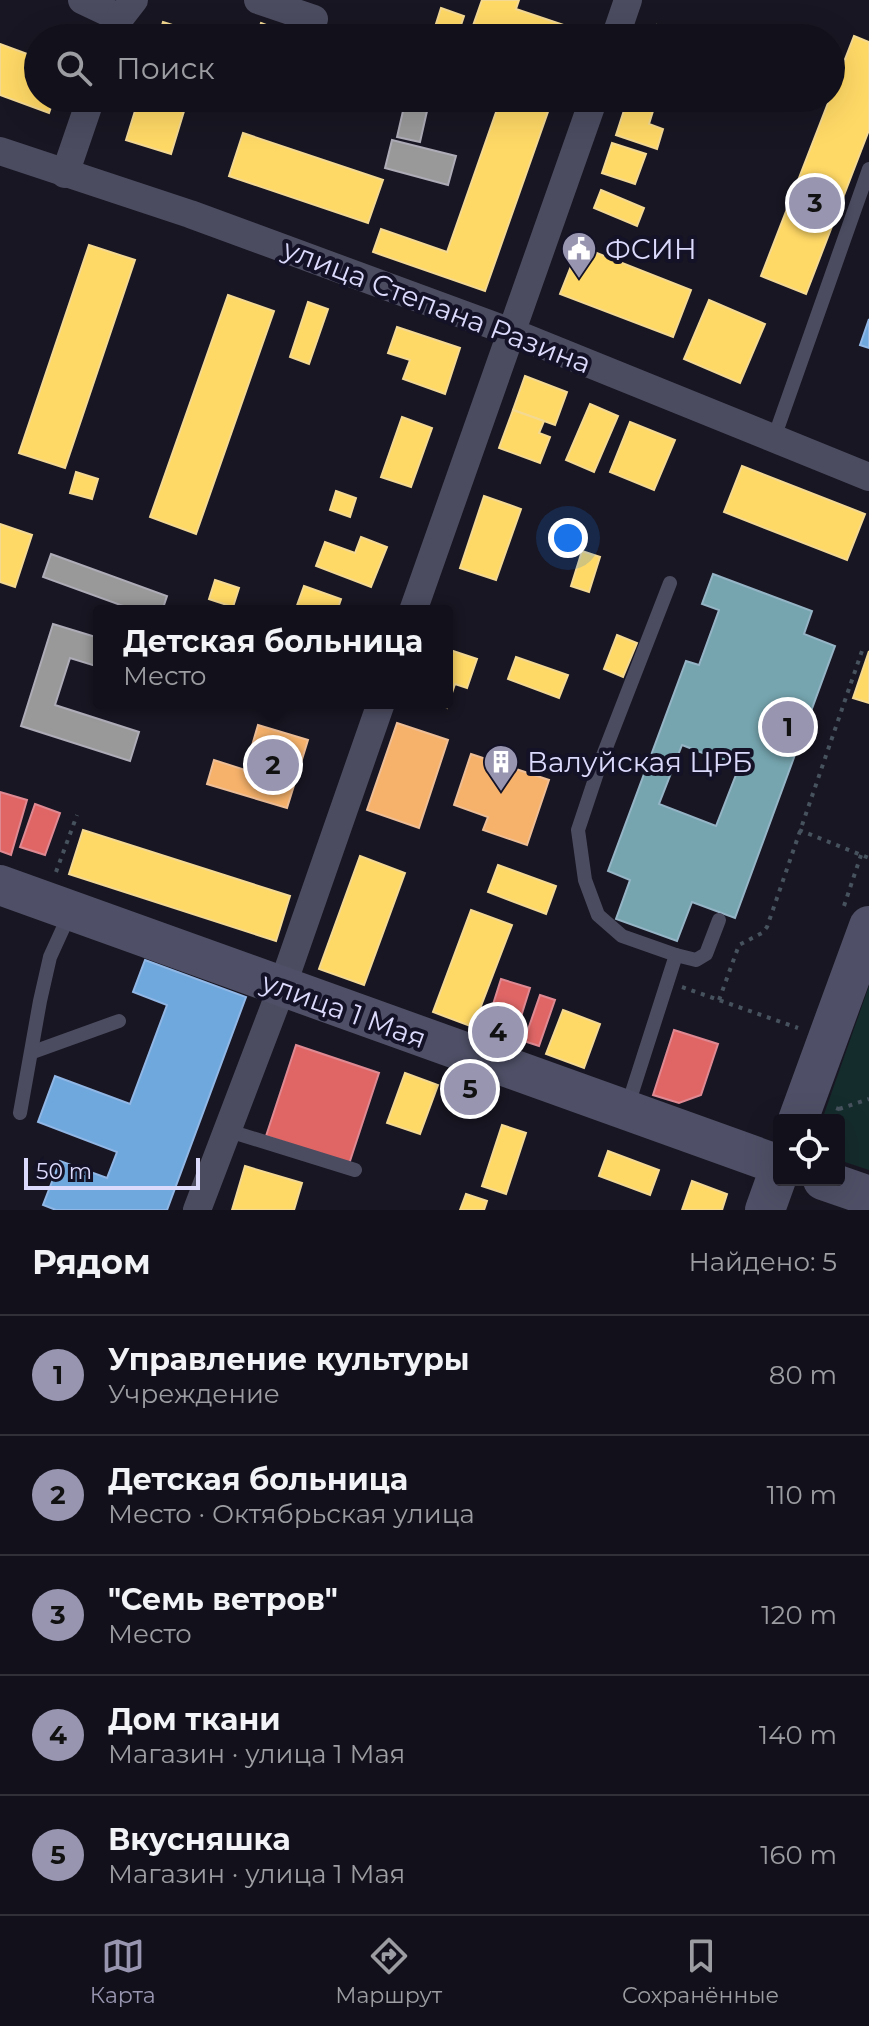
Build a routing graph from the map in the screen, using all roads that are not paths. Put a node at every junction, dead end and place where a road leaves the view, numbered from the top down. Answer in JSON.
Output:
{"nodes":[{"id":1,"x":82,"y":0,"type":"edge"},
{"id":2,"x":258,"y":0,"type":"edge"},
{"id":3,"x":628,"y":0,"type":"edge"},
{"id":4,"x":122,"y":19,"type":"edge"},
{"id":5,"x":314,"y":19,"type":"dead end"},
{"id":6,"x":620,"y":24,"type":"edge"},
{"id":7,"x":86,"y":112,"type":"edge"},
{"id":8,"x":589,"y":112,"type":"edge"},
{"id":9,"x":0,"y":151,"type":"edge"},
{"id":10,"x":869,"y":169,"type":"edge"},
{"id":11,"x":65,"y":174,"type":"junction"},
{"id":12,"x":511,"y":332,"type":"junction"},
{"id":13,"x":774,"y":438,"type":"junction"},
{"id":14,"x":869,"y":477,"type":"edge"},
{"id":15,"x":670,"y":583,"type":"dead end"},
{"id":16,"x":415,"y":605,"type":"edge"},
{"id":17,"x":379,"y":709,"type":"edge"},
{"id":18,"x":0,"y":885,"type":"edge"},
{"id":19,"x":59,"y":905,"type":"junction"},
{"id":20,"x":719,"y":920,"type":"dead end"},
{"id":21,"x":855,"y":920,"type":"edge"},
{"id":22,"x":676,"y":955,"type":"junction"},
{"id":23,"x":282,"y":987,"type":"junction"},
{"id":24,"x":119,"y":1021,"type":"dead end"},
{"id":25,"x":33,"y":1052,"type":"junction"},
{"id":26,"x":626,"y":1112,"type":"junction"},
{"id":27,"x":20,"y":1113,"type":"dead end"},
{"id":28,"x":800,"y":1114,"type":"edge"},
{"id":29,"x":226,"y":1130,"type":"junction"},
{"id":30,"x":773,"y":1163,"type":"edge"},
{"id":31,"x":355,"y":1170,"type":"dead end"},
{"id":32,"x":774,"y":1186,"type":"edge"},
{"id":33,"x":840,"y":1186,"type":"edge"},
{"id":34,"x":869,"y":1196,"type":"edge"},
{"id":35,"x":197,"y":1210,"type":"edge"},
{"id":36,"x":765,"y":1210,"type":"edge"}],
"edges":[{"from":1,"to":4,"type":"street"},
{"from":2,"to":5,"type":"street"},
{"from":3,"to":6,"type":"street"},
{"from":7,"to":11,"type":"street"},
{"from":8,"to":12,"type":"street"},
{"from":9,"to":11,"type":"street","name":"улица Степана Разина"},
{"from":10,"to":13,"type":"lane"},
{"from":11,"to":12,"type":"street","name":"улица Степана Разина"},
{"from":12,"to":13,"type":"street","name":"улица Степана Разина"},
{"from":12,"to":16,"type":"street"},
{"from":13,"to":14,"type":"street","name":"улица Степана Разина"},
{"from":15,"to":22,"type":"lane"},
{"from":17,"to":23,"type":"street"},
{"from":18,"to":19,"type":"main road","name":"улица 1 Мая"},
{"from":19,"to":23,"type":"main road","name":"улица 1 Мая"},
{"from":19,"to":25,"type":"lane"},
{"from":20,"to":22,"type":"lane"},
{"from":21,"to":28,"type":"main road"},
{"from":22,"to":26,"type":"lane"},
{"from":23,"to":26,"type":"main road","name":"улица 1 Мая"},
{"from":23,"to":29,"type":"street"},
{"from":24,"to":25,"type":"lane"},
{"from":25,"to":27,"type":"lane"},
{"from":26,"to":30,"type":"main road","name":"улица 1 Мая"},
{"from":29,"to":31,"type":"lane"},
{"from":29,"to":35,"type":"street"},
{"from":32,"to":36,"type":"main road"},
{"from":33,"to":34,"type":"main road"}]}
